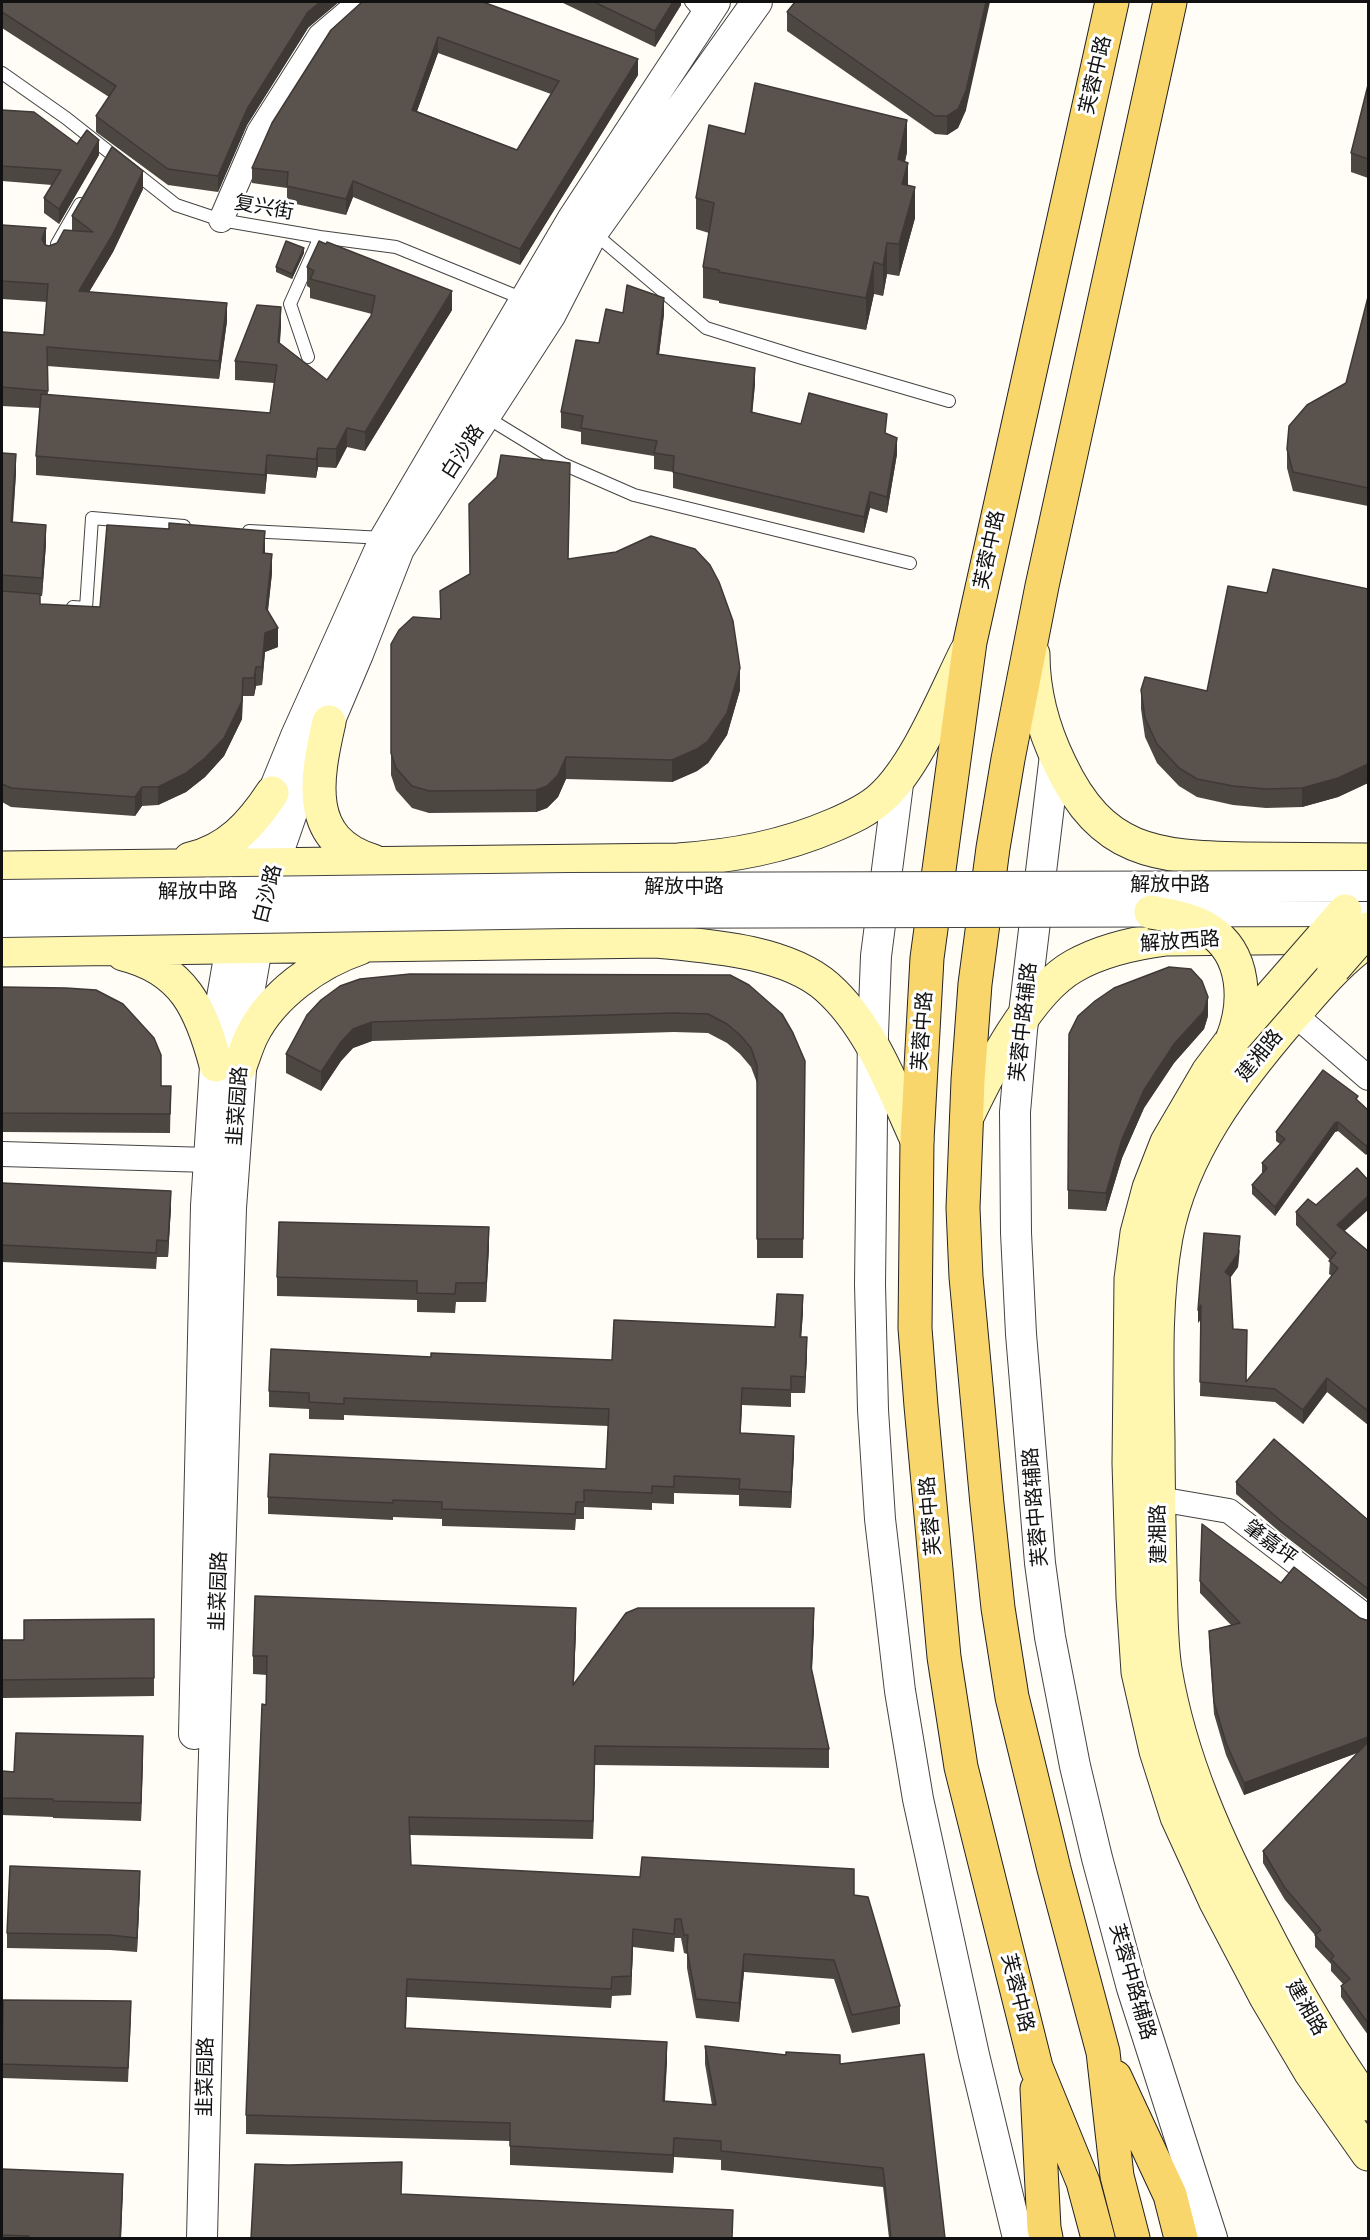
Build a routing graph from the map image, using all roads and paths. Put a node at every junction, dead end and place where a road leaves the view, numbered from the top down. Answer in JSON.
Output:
{"nodes":[{"id":1,"x":360,"y":2,"type":"edge"},
{"id":2,"x":757,"y":2,"type":"edge"},
{"id":3,"x":1112,"y":2,"type":"edge"},
{"id":4,"x":1170,"y":2,"type":"edge"},
{"id":5,"x":703,"y":6,"type":"edge"},
{"id":6,"x":2,"y":73,"type":"edge"},
{"id":7,"x":86,"y":195,"type":"edge"},
{"id":8,"x":220,"y":220,"type":"junction"},
{"id":9,"x":593,"y":232,"type":"junction"},
{"id":10,"x":320,"y":237,"type":"junction"},
{"id":11,"x":50,"y":256,"type":"edge"},
{"id":12,"x":538,"y":307,"type":"junction"},
{"id":13,"x":308,"y":357,"type":"dead end"},
{"id":14,"x":949,"y":401,"type":"dead end"},
{"id":15,"x":486,"y":417,"type":"junction"},
{"id":16,"x":200,"y":527,"type":"edge"},
{"id":17,"x":235,"y":530,"type":"edge"},
{"id":18,"x":385,"y":538,"type":"junction"},
{"id":19,"x":910,"y":563,"type":"dead end"},
{"id":20,"x":65,"y":606,"type":"edge"},
{"id":21,"x":1033,"y":633,"type":"junction"},
{"id":22,"x":970,"y":642,"type":"junction"},
{"id":23,"x":329,"y":722,"type":"junction"},
{"id":24,"x":1055,"y":755,"type":"junction"},
{"id":25,"x":899,"y":776,"type":"junction"},
{"id":26,"x":272,"y":793,"type":"junction"},
{"id":27,"x":378,"y":862,"type":"junction"},
{"id":28,"x":261,"y":864,"type":"junction"},
{"id":29,"x":158,"y":866,"type":"junction"},
{"id":30,"x":2,"y":868,"type":"edge"},
{"id":31,"x":1315,"y":885,"type":"joint"},
{"id":32,"x":1365,"y":891,"type":"edge"},
{"id":33,"x":2,"y":895,"type":"edge"},
{"id":34,"x":1151,"y":912,"type":"junction"},
{"id":35,"x":2,"y":922,"type":"edge"},
{"id":36,"x":1368,"y":939,"type":"edge"},
{"id":37,"x":374,"y":944,"type":"junction"},
{"id":38,"x":243,"y":946,"type":"junction"},
{"id":39,"x":98,"y":949,"type":"junction"},
{"id":40,"x":2,"y":950,"type":"edge"},
{"id":41,"x":1334,"y":968,"type":"junction"},
{"id":42,"x":1294,"y":1014,"type":"junction"},
{"id":43,"x":1023,"y":1020,"type":"junction"},
{"id":44,"x":1232,"y":1040,"type":"junction"},
{"id":45,"x":873,"y":1049,"type":"junction"},
{"id":46,"x":228,"y":1065,"type":"junction"},
{"id":47,"x":1368,"y":1078,"type":"edge"},
{"id":48,"x":967,"y":1117,"type":"junction"},
{"id":49,"x":917,"y":1140,"type":"junction"},
{"id":50,"x":2,"y":1154,"type":"edge"},
{"id":51,"x":209,"y":1160,"type":"junction"},
{"id":52,"x":1159,"y":1499,"type":"junction"},
{"id":53,"x":1368,"y":1618,"type":"edge"},
{"id":54,"x":1103,"y":2052,"type":"junction"},
{"id":55,"x":1036,"y":2067,"type":"junction"},
{"id":56,"x":1368,"y":2104,"type":"edge"},
{"id":57,"x":1368,"y":2154,"type":"edge"},
{"id":58,"x":1170,"y":2195,"type":"junction"},
{"id":59,"x":1038,"y":2236,"type":"edge"},
{"id":60,"x":183,"y":2238,"type":"edge"},
{"id":61,"x":202,"y":2238,"type":"edge"},
{"id":62,"x":1098,"y":2238,"type":"edge"},
{"id":63,"x":1133,"y":2238,"type":"edge"},
{"id":64,"x":1181,"y":2238,"type":"edge"},
{"id":65,"x":1194,"y":2238,"type":"edge"},
{"id":66,"x":1212,"y":2238,"type":"edge"}],
"edges":[{"from":1,"to":8,"type":"street"},
{"from":2,"to":9,"type":"street","name":"白沙路"},
{"from":3,"to":22,"type":"main road","name":"芙蓉中路"},
{"from":4,"to":21,"type":"main road"},
{"from":5,"to":12,"type":"street","name":"白沙路"},
{"from":6,"to":8,"type":"lane","name":"复兴街"},
{"from":7,"to":11,"type":"lane"},
{"from":8,"to":10,"type":"lane","name":"复兴街"},
{"from":9,"to":12,"type":"street","name":"白沙路"},
{"from":9,"to":14,"type":"lane"},
{"from":10,"to":12,"type":"lane","name":"复兴街"},
{"from":10,"to":13,"type":"lane"},
{"from":12,"to":15,"type":"street","name":"白沙路"},
{"from":12,"to":18,"type":"street","name":"白沙路"},
{"from":15,"to":19,"type":"lane"},
{"from":15,"to":23,"type":"street","name":"白沙路"},
{"from":16,"to":20,"type":"lane"},
{"from":17,"to":18,"type":"lane"},
{"from":18,"to":26,"type":"street","name":"白沙路"},
{"from":21,"to":24,"type":"main road"},
{"from":21,"to":48,"type":"main road"},
{"from":22,"to":25,"type":"main road","name":"解放中路"},
{"from":22,"to":49,"type":"main road","name":"芙蓉中路"},
{"from":23,"to":27,"type":"main road"},
{"from":23,"to":28,"type":"street","name":"白沙路"},
{"from":24,"to":32,"type":"main road"},
{"from":24,"to":43,"type":"street","name":"芙蓉中路辅路"},
{"from":25,"to":27,"type":"main road","name":"解放中路"},
{"from":25,"to":45,"type":"street"},
{"from":26,"to":28,"type":"street","name":"白沙路"},
{"from":26,"to":29,"type":"main road"},
{"from":27,"to":28,"type":"main road","name":"解放中路"},
{"from":28,"to":29,"type":"main road","name":"解放中路"},
{"from":28,"to":38,"type":"street","name":"白沙路"},
{"from":29,"to":30,"type":"main road","name":"解放中路"},
{"from":31,"to":32,"type":"main road","bridge":true},
{"from":31,"to":33,"type":"street","name":"解放中路","bridge":true},
{"from":32,"to":34,"type":"street","name":"解放中路","bridge":true},
{"from":32,"to":41,"type":"main road","bridge":true},
{"from":32,"to":44,"type":"main road","name":"建湘路","bridge":true},
{"from":34,"to":35,"type":"street","name":"解放中路","bridge":true},
{"from":34,"to":44,"type":"main road","bridge":true},
{"from":36,"to":41,"type":"main road","bridge":true},
{"from":36,"to":43,"type":"main road","name":"解放西路"},
{"from":37,"to":38,"type":"main road"},
{"from":37,"to":45,"type":"main road"},
{"from":37,"to":46,"type":"main road"},
{"from":38,"to":39,"type":"main road"},
{"from":38,"to":46,"type":"street","name":"韭菜园路"},
{"from":39,"to":40,"type":"main road"},
{"from":39,"to":46,"type":"main road"},
{"from":41,"to":42,"type":"main road","name":"建湘路"},
{"from":42,"to":47,"type":"street"},
{"from":42,"to":52,"type":"main road","name":"建湘路"},
{"from":43,"to":48,"type":"main road","name":"解放西路"},
{"from":43,"to":66,"type":"street","name":"芙蓉中路辅路"},
{"from":44,"to":57,"type":"main road","name":"建湘路"},
{"from":45,"to":49,"type":"main road"},
{"from":45,"to":59,"type":"street"},
{"from":46,"to":51,"type":"street","name":"韭菜园路"},
{"from":46,"to":61,"type":"street","name":"韭菜园路"},
{"from":48,"to":54,"type":"main road"},
{"from":49,"to":55,"type":"main road","name":"芙蓉中路"},
{"from":50,"to":51,"type":"street"},
{"from":51,"to":60,"type":"street","name":"韭菜园路"},
{"from":52,"to":53,"type":"street","name":"肇嘉坪"},
{"from":52,"to":56,"type":"main road","name":"建湘路"},
{"from":54,"to":58,"type":"main road"},
{"from":54,"to":63,"type":"main road"},
{"from":55,"to":59,"type":"main road","name":"芙蓉中路"},
{"from":55,"to":62,"type":"main road","name":"芙蓉中路"},
{"from":58,"to":64,"type":"main road"},
{"from":58,"to":65,"type":"main road"}]}
